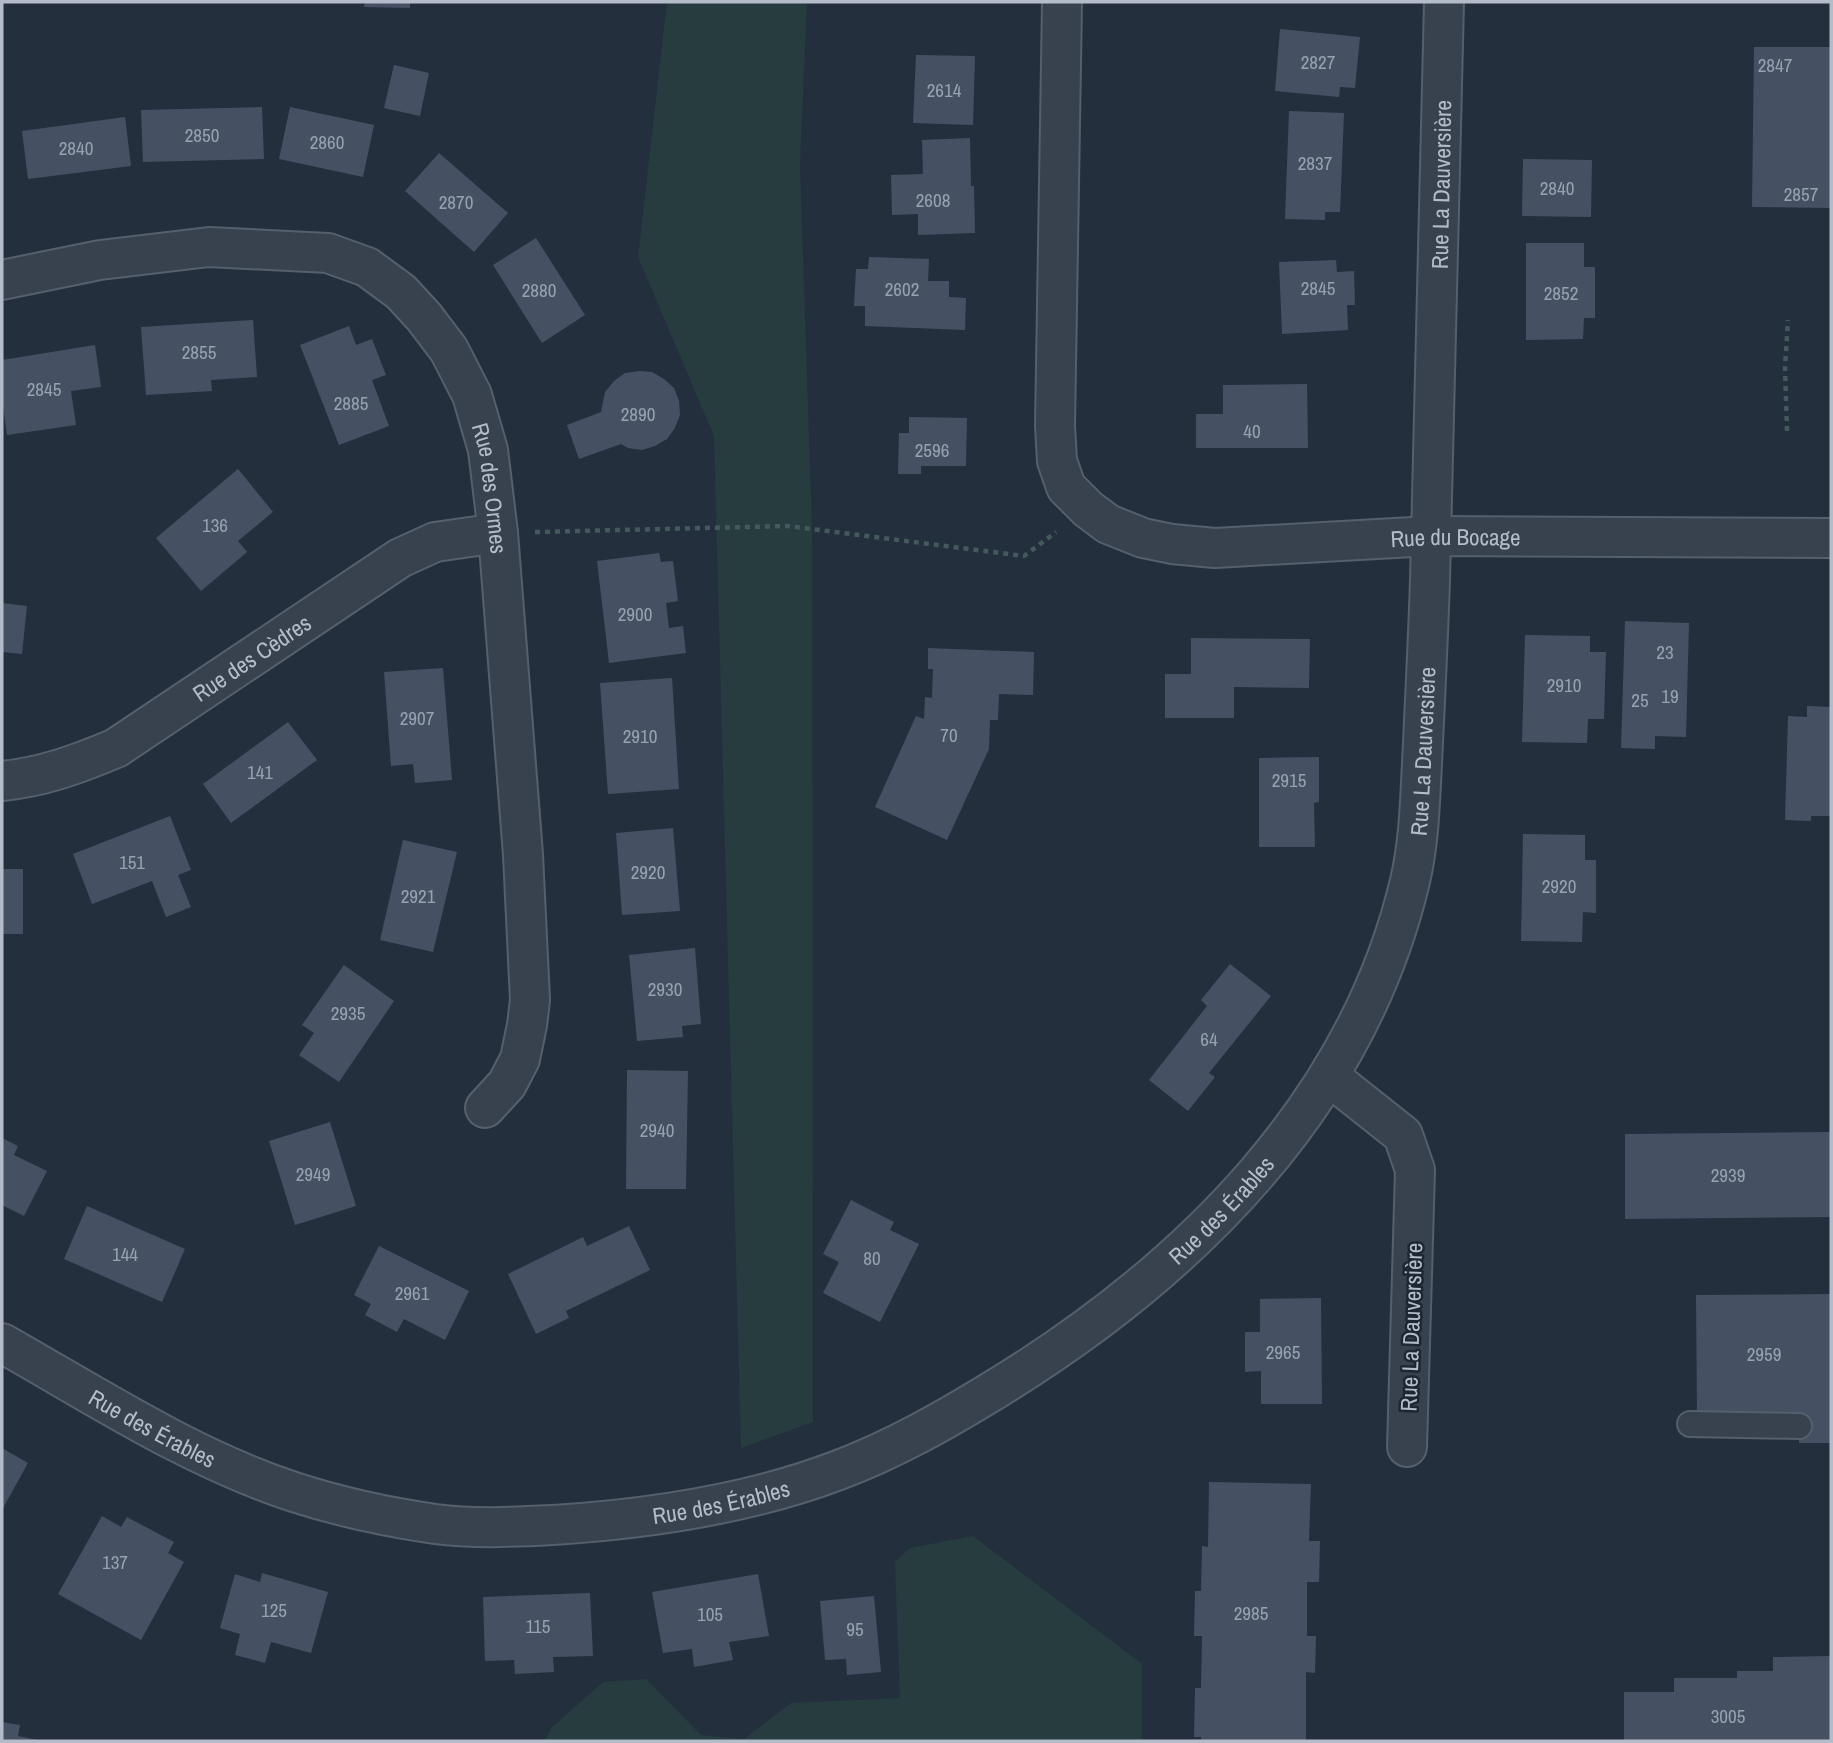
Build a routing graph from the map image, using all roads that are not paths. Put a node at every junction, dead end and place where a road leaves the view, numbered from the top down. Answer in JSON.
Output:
{"nodes":[{"id":1,"x":1062,"y":2,"type":"edge"},
{"id":2,"x":1444,"y":2,"type":"edge"},
{"id":3,"x":2,"y":279,"type":"edge"},
{"id":4,"x":498,"y":533,"type":"junction"},
{"id":5,"x":1431,"y":536,"type":"junction"},
{"id":6,"x":1831,"y":538,"type":"edge"},
{"id":7,"x":2,"y":781,"type":"edge"},
{"id":8,"x":1330,"y":1077,"type":"junction"},
{"id":9,"x":485,"y":1108,"type":"dead end"},
{"id":10,"x":2,"y":1343,"type":"edge"},
{"id":11,"x":1690,"y":1424,"type":"dead end"},
{"id":12,"x":1799,"y":1426,"type":"dead end"},
{"id":13,"x":1407,"y":1447,"type":"dead end"}],
"edges":[{"from":1,"to":5,"type":"street","name":"Rue du Bocage"},
{"from":2,"to":5,"type":"street","name":"Rue La Dauversière"},
{"from":3,"to":4,"type":"street","name":"Rue des Ormes"},
{"from":4,"to":7,"type":"street","name":"Rue des Cèdres"},
{"from":4,"to":9,"type":"street","name":"Rue des Ormes"},
{"from":5,"to":6,"type":"street","name":"Rue du Bocage"},
{"from":5,"to":8,"type":"street","name":"Rue La Dauversière"},
{"from":8,"to":10,"type":"street","name":"Rue des Érables"},
{"from":8,"to":13,"type":"street","name":"Rue La Dauversière"},
{"from":11,"to":12,"type":"lane"}]}
